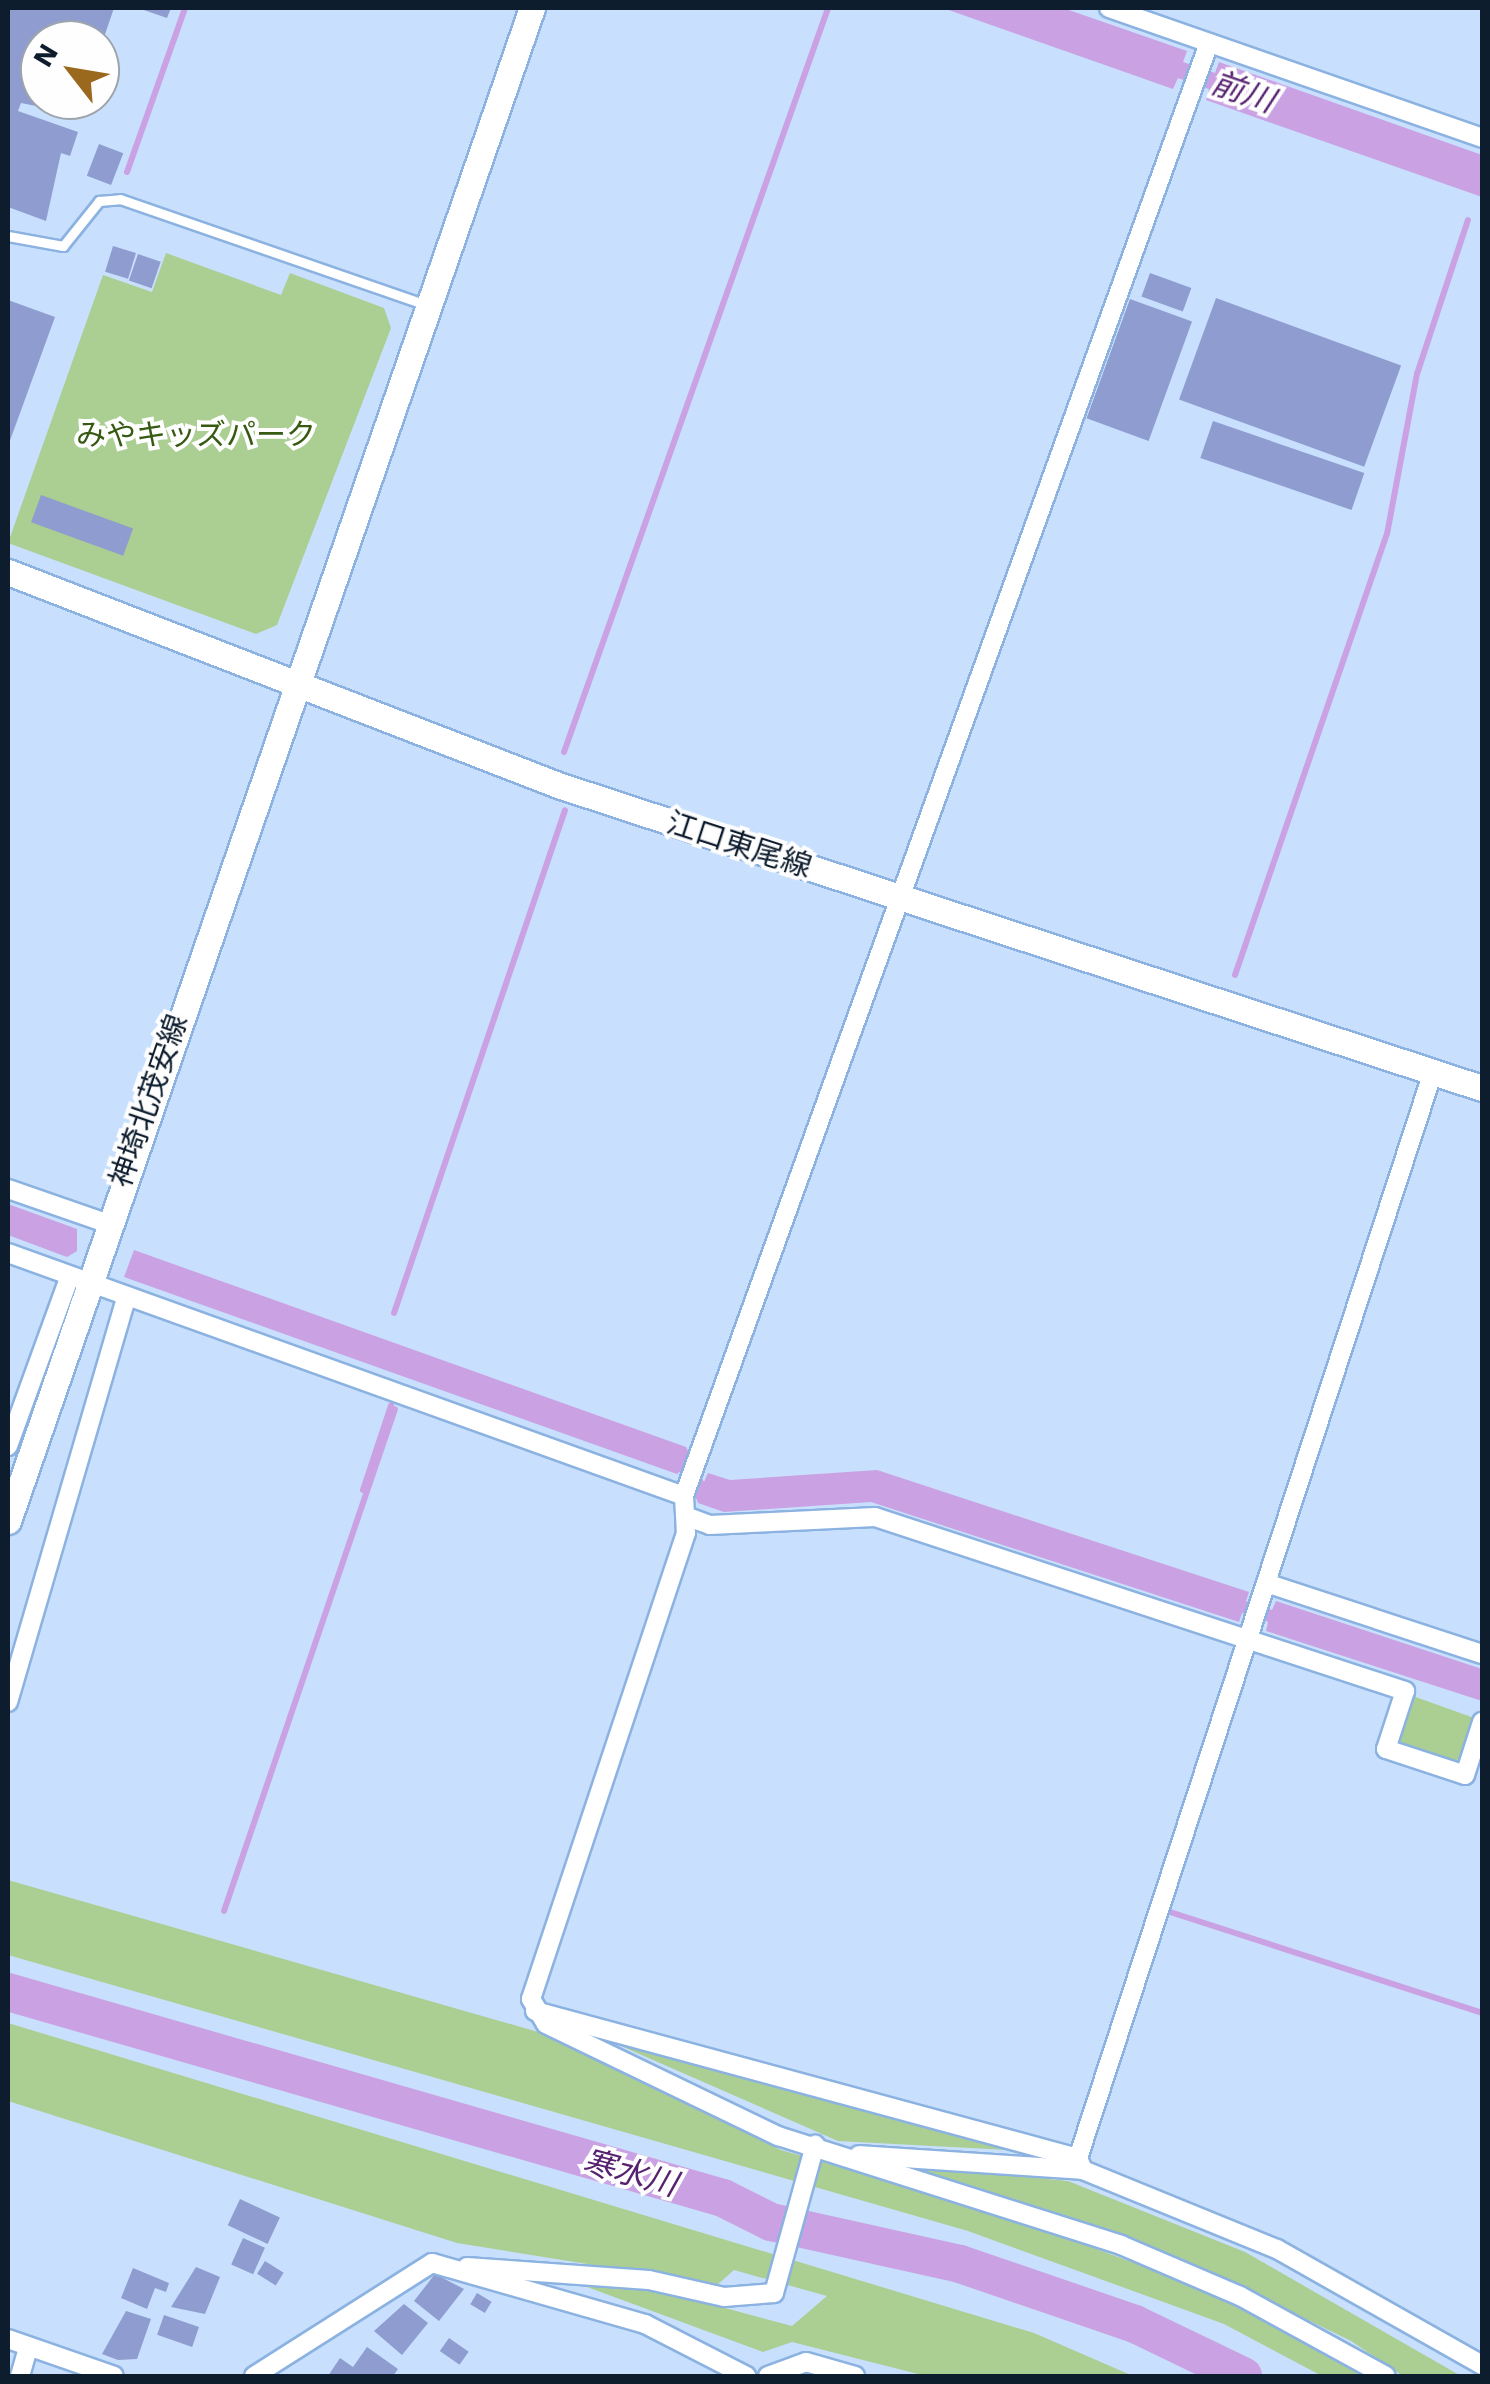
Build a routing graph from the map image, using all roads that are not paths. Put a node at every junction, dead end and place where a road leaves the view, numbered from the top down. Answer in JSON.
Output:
{"nodes":[{"id":1,"x":532,"y":8,"type":"edge"},
{"id":2,"x":1109,"y":8,"type":"edge"},
{"id":3,"x":1208,"y":43,"type":"junction"},
{"id":4,"x":1482,"y":138,"type":"edge"},
{"id":5,"x":8,"y":236,"type":"edge"},
{"id":6,"x":427,"y":304,"type":"junction"},
{"id":7,"x":8,"y":572,"type":"edge"},
{"id":8,"x":293,"y":681,"type":"junction"},
{"id":9,"x":906,"y":900,"type":"junction"},
{"id":10,"x":1433,"y":1072,"type":"junction"},
{"id":11,"x":1482,"y":1088,"type":"edge"},
{"id":12,"x":8,"y":1188,"type":"edge"},
{"id":13,"x":106,"y":1224,"type":"junction"},
{"id":14,"x":8,"y":1254,"type":"edge"},
{"id":15,"x":79,"y":1279,"type":"junction"},
{"id":16,"x":127,"y":1296,"type":"junction"},
{"id":17,"x":8,"y":1446,"type":"edge"},
{"id":18,"x":686,"y":1489,"type":"junction"},
{"id":19,"x":688,"y":1517,"type":"junction"},
{"id":20,"x":8,"y":1521,"type":"edge"},
{"id":21,"x":1266,"y":1583,"type":"junction"},
{"id":22,"x":1247,"y":1640,"type":"junction"},
{"id":23,"x":1482,"y":1654,"type":"edge"},
{"id":24,"x":8,"y":1702,"type":"edge"},
{"id":25,"x":1482,"y":1722,"type":"edge"},
{"id":26,"x":534,"y":2011,"type":"junction"},
{"id":27,"x":814,"y":2151,"type":"junction"},
{"id":28,"x":838,"y":2154,"type":"junction"},
{"id":29,"x":1080,"y":2164,"type":"junction"},
{"id":30,"x":460,"y":2268,"type":"junction"},
{"id":31,"x":8,"y":2339,"type":"edge"},
{"id":32,"x":28,"y":2352,"type":"junction"},
{"id":33,"x":1482,"y":2365,"type":"edge"},
{"id":34,"x":20,"y":2376,"type":"edge"},
{"id":35,"x":114,"y":2376,"type":"edge"},
{"id":36,"x":254,"y":2376,"type":"edge"},
{"id":37,"x":746,"y":2376,"type":"edge"},
{"id":38,"x":768,"y":2376,"type":"edge"},
{"id":39,"x":855,"y":2376,"type":"edge"},
{"id":40,"x":1386,"y":2376,"type":"edge"}],
"edges":[{"from":1,"to":6,"type":"main road","name":"神埼北茂安線"},
{"from":2,"to":3,"type":"street"},
{"from":3,"to":4,"type":"street"},
{"from":3,"to":9,"type":"street"},
{"from":5,"to":6,"type":"lane"},
{"from":6,"to":8,"type":"main road","name":"神埼北茂安線"},
{"from":7,"to":8,"type":"main road","name":"江口東尾線"},
{"from":8,"to":9,"type":"main road","name":"江口東尾線"},
{"from":8,"to":13,"type":"main road","name":"神埼北茂安線"},
{"from":9,"to":10,"type":"main road","name":"江口東尾線"},
{"from":9,"to":18,"type":"street"},
{"from":10,"to":11,"type":"main road","name":"江口東尾線"},
{"from":10,"to":21,"type":"street"},
{"from":12,"to":13,"type":"street"},
{"from":13,"to":15,"type":"main road","name":"神埼北茂安線"},
{"from":14,"to":15,"type":"street"},
{"from":15,"to":16,"type":"street"},
{"from":15,"to":17,"type":"street"},
{"from":15,"to":20,"type":"main road","name":"神埼北茂安線"},
{"from":16,"to":18,"type":"street"},
{"from":16,"to":24,"type":"street"},
{"from":18,"to":19,"type":"street"},
{"from":19,"to":22,"type":"street"},
{"from":19,"to":26,"type":"street"},
{"from":21,"to":22,"type":"street"},
{"from":21,"to":23,"type":"street"},
{"from":22,"to":25,"type":"street"},
{"from":22,"to":29,"type":"street"},
{"from":26,"to":27,"type":"street"},
{"from":26,"to":29,"type":"street"},
{"from":27,"to":28,"type":"street"},
{"from":27,"to":30,"type":"street"},
{"from":28,"to":29,"type":"street"},
{"from":28,"to":40,"type":"street"},
{"from":29,"to":33,"type":"street"},
{"from":30,"to":36,"type":"street"},
{"from":30,"to":37,"type":"street"},
{"from":31,"to":32,"type":"street"},
{"from":32,"to":34,"type":"street"},
{"from":32,"to":35,"type":"street"},
{"from":38,"to":39,"type":"street"}]}
